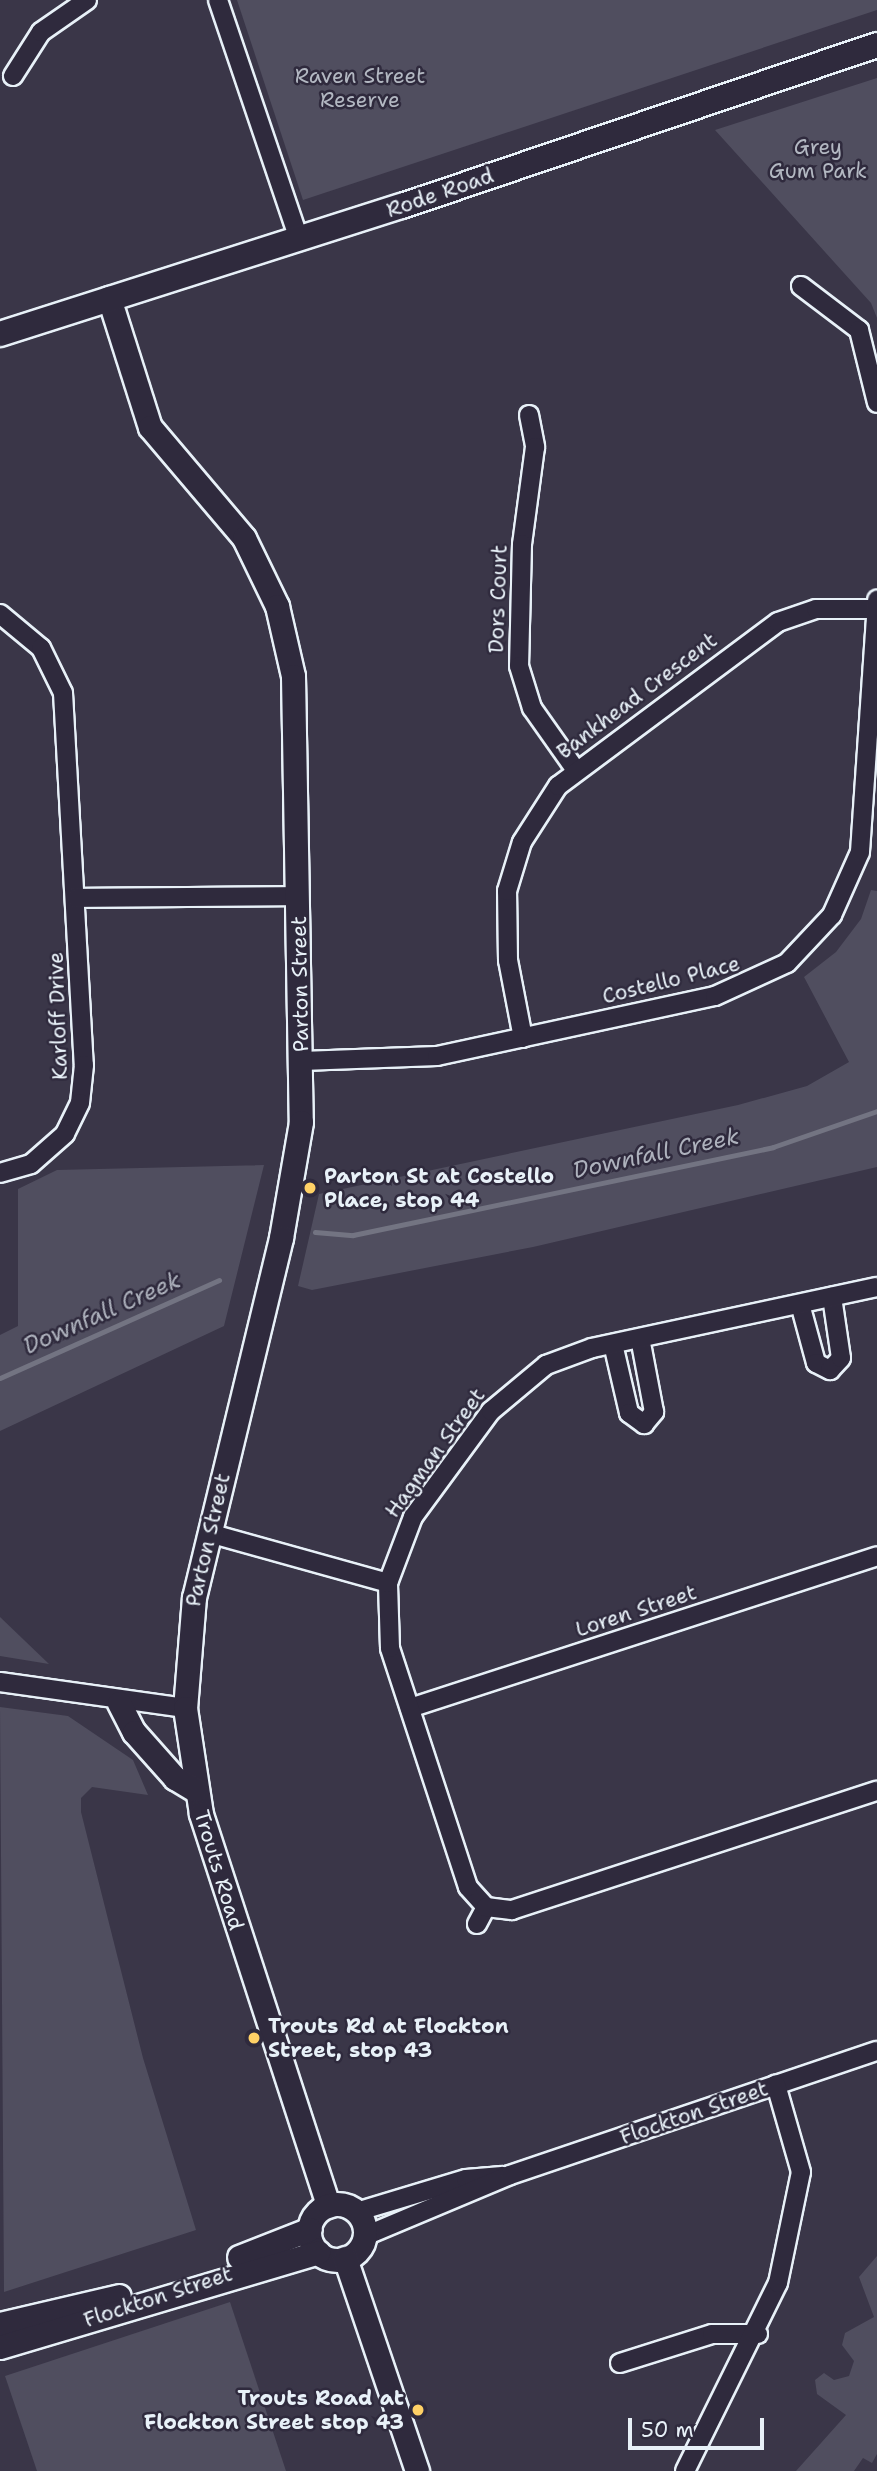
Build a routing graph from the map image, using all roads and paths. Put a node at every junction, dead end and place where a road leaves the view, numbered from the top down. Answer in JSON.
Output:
{"nodes":[{"id":1,"x":87,"y":0,"type":"edge"},
{"id":2,"x":218,"y":0,"type":"edge"},
{"id":3,"x":877,"y":45,"type":"edge"},
{"id":4,"x":13,"y":76,"type":"dead end"},
{"id":5,"x":299,"y":239,"type":"junction"},
{"id":6,"x":801,"y":286,"type":"dead end"},
{"id":7,"x":109,"y":298,"type":"junction"},
{"id":8,"x":0,"y":334,"type":"edge"},
{"id":9,"x":877,"y":403,"type":"edge"},
{"id":10,"x":529,"y":415,"type":"dead end"},
{"id":11,"x":877,"y":600,"type":"edge"},
{"id":12,"x":876,"y":609,"type":"edge"},
{"id":13,"x":0,"y":614,"type":"edge"},
{"id":14,"x":575,"y":769,"type":"junction"},
{"id":15,"x":299,"y":896,"type":"junction"},
{"id":16,"x":76,"y":898,"type":"junction"},
{"id":17,"x":523,"y":1038,"type":"junction"},
{"id":18,"x":302,"y":1061,"type":"junction"},
{"id":19,"x":0,"y":1173,"type":"edge"},
{"id":20,"x":877,"y":1287,"type":"edge"},
{"id":21,"x":832,"y":1297,"type":"junction"},
{"id":22,"x":800,"y":1304,"type":"junction"},
{"id":23,"x":640,"y":1338,"type":"junction"},
{"id":24,"x":612,"y":1344,"type":"junction"},
{"id":25,"x":209,"y":1533,"type":"junction"},
{"id":26,"x":877,"y":1556,"type":"edge"},
{"id":27,"x":388,"y":1583,"type":"junction"},
{"id":28,"x":0,"y":1682,"type":"edge"},
{"id":29,"x":119,"y":1703,"type":"junction"},
{"id":30,"x":185,"y":1708,"type":"junction"},
{"id":31,"x":410,"y":1708,"type":"junction"},
{"id":32,"x":195,"y":1790,"type":"junction"},
{"id":33,"x":877,"y":1791,"type":"edge"},
{"id":34,"x":486,"y":1907,"type":"junction"},
{"id":35,"x":477,"y":1924,"type":"dead end"},
{"id":36,"x":877,"y":2051,"type":"edge"},
{"id":37,"x":776,"y":2085,"type":"junction"},
{"id":38,"x":510,"y":2175,"type":"junction"},
{"id":39,"x":328,"y":2206,"type":"junction"},
{"id":40,"x":356,"y":2211,"type":"junction"},
{"id":41,"x":310,"y":2229,"type":"junction"},
{"id":42,"x":365,"y":2236,"type":"junction"},
{"id":43,"x":318,"y":2252,"type":"junction"},
{"id":44,"x":345,"y":2258,"type":"junction"},
{"id":45,"x":0,"y":2324,"type":"edge"},
{"id":46,"x":758,"y":2334,"type":"junction"},
{"id":47,"x":0,"y":2347,"type":"edge"},
{"id":48,"x":620,"y":2363,"type":"dead end"},
{"id":49,"x":416,"y":2471,"type":"edge"},
{"id":50,"x":685,"y":2471,"type":"edge"}],
"edges":[{"from":1,"to":4,"type":"street"},
{"from":2,"to":5,"type":"street"},
{"from":3,"to":5,"type":"main road","name":"Rode Road"},
{"from":5,"to":7,"type":"main road","name":"Rode Road"},
{"from":6,"to":9,"type":"street"},
{"from":7,"to":8,"type":"main road","name":"Rode Road"},
{"from":7,"to":15,"type":"street","name":"Parton Street"},
{"from":10,"to":14,"type":"street","name":"Dors Court"},
{"from":11,"to":12,"type":"street","name":"Costello Place"},
{"from":12,"to":14,"type":"street","name":"Bankhead Crescent"},
{"from":12,"to":17,"type":"street","name":"Costello Place"},
{"from":13,"to":16,"type":"street","name":"Karloff Drive"},
{"from":14,"to":17,"type":"street","name":"Bankhead Crescent"},
{"from":15,"to":16,"type":"street"},
{"from":15,"to":18,"type":"street","name":"Parton Street"},
{"from":16,"to":19,"type":"street","name":"Karloff Drive"},
{"from":17,"to":18,"type":"street","name":"Costello Place"},
{"from":18,"to":25,"type":"street","name":"Parton Street"},
{"from":20,"to":21,"type":"street","name":"Hagman Street"},
{"from":21,"to":22,"type":"street","name":"Hagman Street"},
{"from":21,"to":22,"type":"street"},
{"from":22,"to":23,"type":"street","name":"Hagman Street"},
{"from":23,"to":24,"type":"street","name":"Hagman Street"},
{"from":23,"to":24,"type":"street"},
{"from":24,"to":27,"type":"street","name":"Hagman Street"},
{"from":25,"to":27,"type":"street"},
{"from":25,"to":30,"type":"street","name":"Parton Street"},
{"from":26,"to":31,"type":"street","name":"Loren Street"},
{"from":27,"to":31,"type":"street","name":"Hagman Street"},
{"from":28,"to":29,"type":"street"},
{"from":29,"to":30,"type":"street"},
{"from":29,"to":32,"type":"street"},
{"from":30,"to":32,"type":"street","name":"Trouts Road"},
{"from":31,"to":34,"type":"street","name":"Hagman Street"},
{"from":32,"to":39,"type":"street","name":"Trouts Road"},
{"from":33,"to":34,"type":"street"},
{"from":34,"to":35,"type":"street"},
{"from":36,"to":37,"type":"street","name":"Flockton Street"},
{"from":37,"to":38,"type":"street","name":"Flockton Street"},
{"from":37,"to":46,"type":"street"},
{"from":38,"to":40,"type":"street","name":"Flockton Street"},
{"from":38,"to":42,"type":"street","name":"Flockton Street"},
{"from":39,"to":40,"type":"street"},
{"from":39,"to":41,"type":"street"},
{"from":40,"to":42,"type":"street"},
{"from":41,"to":43,"type":"street"},
{"from":41,"to":45,"type":"street","name":"Flockton Street"},
{"from":42,"to":44,"type":"street"},
{"from":43,"to":44,"type":"street"},
{"from":43,"to":47,"type":"street","name":"Flockton Street"},
{"from":44,"to":49,"type":"street"},
{"from":46,"to":48,"type":"street"},
{"from":46,"to":50,"type":"street"}]}
